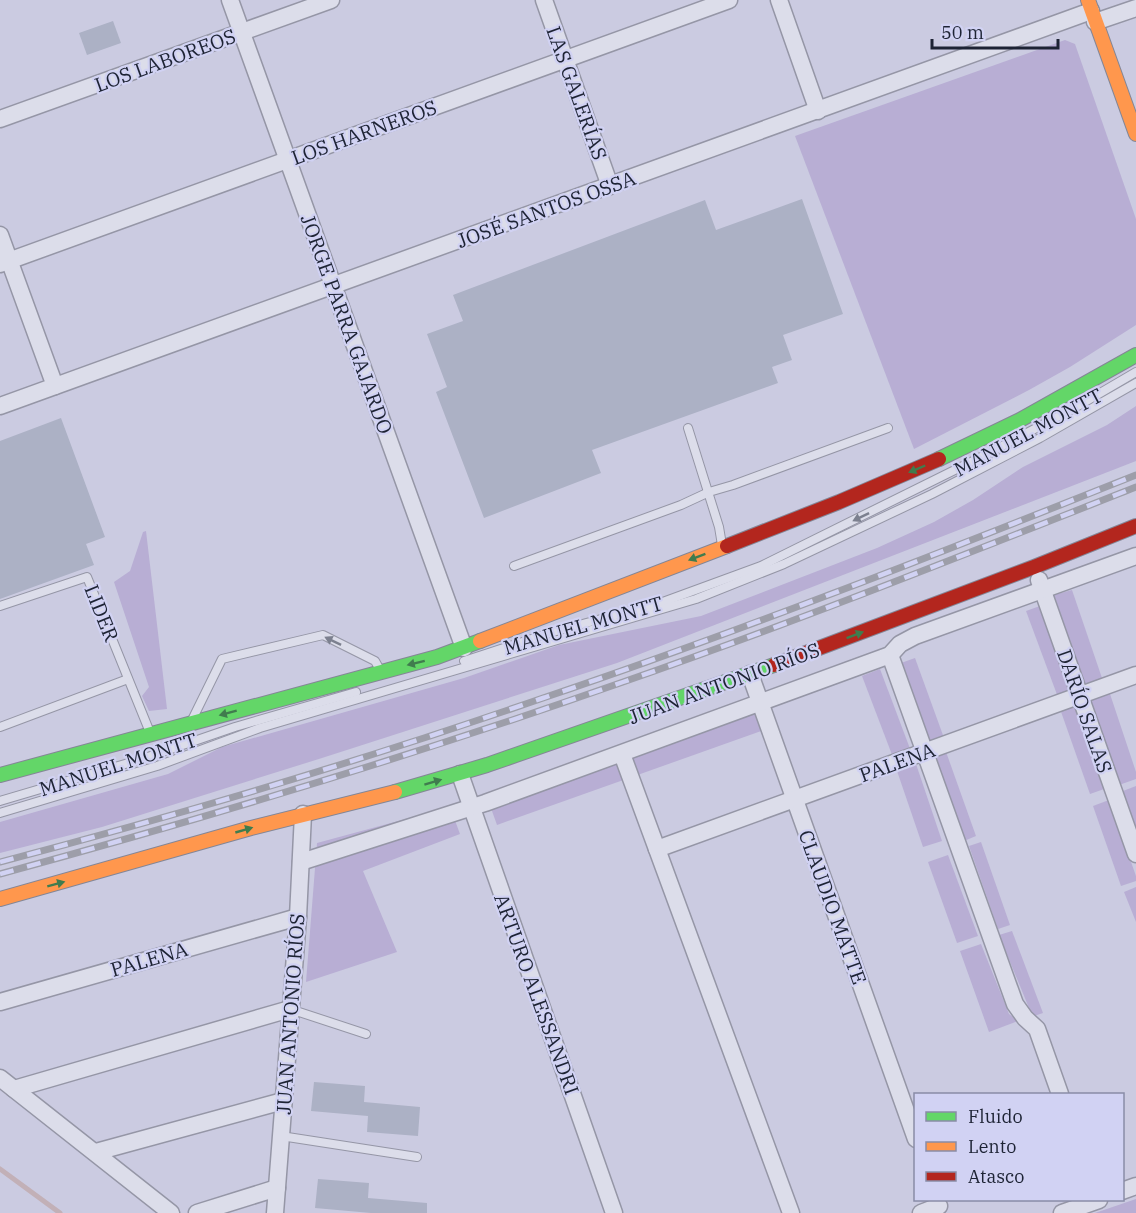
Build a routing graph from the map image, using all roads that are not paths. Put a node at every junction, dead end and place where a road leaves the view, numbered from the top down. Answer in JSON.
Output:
{"nodes":[{"id":1,"x":230,"y":0,"type":"edge"},
{"id":2,"x":331,"y":0,"type":"edge"},
{"id":3,"x":544,"y":0,"type":"edge"},
{"id":4,"x":729,"y":0,"type":"edge"},
{"id":5,"x":779,"y":0,"type":"edge"},
{"id":6,"x":1136,"y":8,"type":"edge"},
{"id":7,"x":1091,"y":11,"type":"edge"},
{"id":8,"x":242,"y":32,"type":"junction"},
{"id":9,"x":565,"y":59,"type":"junction"},
{"id":10,"x":818,"y":111,"type":"junction"},
{"id":11,"x":0,"y":119,"type":"edge"},
{"id":12,"x":1136,"y":134,"type":"edge"},
{"id":13,"x":288,"y":160,"type":"junction"},
{"id":14,"x":610,"y":186,"type":"junction"},
{"id":15,"x":0,"y":235,"type":"edge"},
{"id":16,"x":5,"y":262,"type":"edge"},
{"id":17,"x":333,"y":285,"type":"junction"},
{"id":18,"x":1136,"y":355,"type":"edge"},
{"id":19,"x":1136,"y":372,"type":"edge"},
{"id":20,"x":1136,"y":383,"type":"edge"},
{"id":21,"x":55,"y":386,"type":"junction"},
{"id":22,"x":0,"y":406,"type":"edge"},
{"id":23,"x":688,"y":428,"type":"dead end"},
{"id":24,"x":888,"y":428,"type":"dead end"},
{"id":25,"x":709,"y":492,"type":"junction"},
{"id":26,"x":1136,"y":526,"type":"edge"},
{"id":27,"x":722,"y":548,"type":"junction"},
{"id":28,"x":1136,"y":556,"type":"edge"},
{"id":29,"x":514,"y":566,"type":"dead end"},
{"id":30,"x":1034,"y":567,"type":"junction"},
{"id":31,"x":1043,"y":590,"type":"junction"},
{"id":32,"x":0,"y":606,"type":"edge"},
{"id":33,"x":464,"y":648,"type":"junction"},
{"id":34,"x":890,"y":655,"type":"junction"},
{"id":35,"x":381,"y":671,"type":"junction"},
{"id":36,"x":750,"y":674,"type":"junction"},
{"id":37,"x":1136,"y":675,"type":"edge"},
{"id":38,"x":129,"y":680,"type":"junction"},
{"id":39,"x":1080,"y":695,"type":"junction"},
{"id":40,"x":760,"y":703,"type":"junction"},
{"id":41,"x":191,"y":723,"type":"junction"},
{"id":42,"x":0,"y":727,"type":"edge"},
{"id":43,"x":151,"y":734,"type":"junction"},
{"id":44,"x":923,"y":752,"type":"junction"},
{"id":45,"x":622,"y":754,"type":"junction"},
{"id":46,"x":460,"y":774,"type":"junction"},
{"id":47,"x":0,"y":775,"type":"edge"},
{"id":48,"x":795,"y":799,"type":"junction"},
{"id":49,"x":0,"y":801,"type":"edge"},
{"id":50,"x":471,"y":808,"type":"junction"},
{"id":51,"x":0,"y":813,"type":"edge"},
{"id":52,"x":303,"y":814,"type":"junction"},
{"id":53,"x":657,"y":849,"type":"junction"},
{"id":54,"x":1136,"y":854,"type":"edge"},
{"id":55,"x":301,"y":862,"type":"junction"},
{"id":56,"x":0,"y":899,"type":"edge"},
{"id":57,"x":298,"y":916,"type":"junction"},
{"id":58,"x":0,"y":1002,"type":"edge"},
{"id":59,"x":290,"y":1009,"type":"junction"},
{"id":60,"x":366,"y":1034,"type":"dead end"},
{"id":61,"x":0,"y":1078,"type":"edge"},
{"id":62,"x":14,"y":1089,"type":"junction"},
{"id":63,"x":1059,"y":1093,"type":"edge"},
{"id":64,"x":283,"y":1101,"type":"junction"},
{"id":65,"x":281,"y":1136,"type":"junction"},
{"id":66,"x":914,"y":1136,"type":"edge"},
{"id":67,"x":96,"y":1152,"type":"junction"},
{"id":68,"x":417,"y":1157,"type":"dead end"},
{"id":69,"x":277,"y":1188,"type":"junction"},
{"id":70,"x":1096,"y":1201,"type":"edge"},
{"id":71,"x":939,"y":1206,"type":"edge"},
{"id":72,"x":1069,"y":1212,"type":"edge"},
{"id":73,"x":171,"y":1213,"type":"edge"},
{"id":74,"x":197,"y":1213,"type":"edge"},
{"id":75,"x":275,"y":1213,"type":"edge"},
{"id":76,"x":614,"y":1213,"type":"edge"},
{"id":77,"x":791,"y":1213,"type":"edge"},
{"id":78,"x":921,"y":1213,"type":"edge"}],
"edges":[{"from":1,"to":8,"type":"street","name":"JORGE PARRA GAJARDO"},
{"from":2,"to":8,"type":"street","name":"LOS LABOREOS"},
{"from":3,"to":9,"type":"street","name":"LAS GALERÍAS"},
{"from":4,"to":9,"type":"street","name":"LOS HARNEROS"},
{"from":5,"to":10,"type":"street"},
{"from":6,"to":7,"type":"street","name":"JOSÉ SANTOS OSSA"},
{"from":7,"to":10,"type":"street","name":"JOSÉ SANTOS OSSA"},
{"from":7,"to":12,"type":"main road"},
{"from":8,"to":11,"type":"street","name":"LOS LABOREOS"},
{"from":8,"to":13,"type":"street","name":"JORGE PARRA GAJARDO"},
{"from":9,"to":13,"type":"street","name":"LOS HARNEROS"},
{"from":9,"to":14,"type":"street","name":"LAS GALERÍAS"},
{"from":10,"to":14,"type":"street","name":"JOSÉ SANTOS OSSA"},
{"from":13,"to":16,"type":"street","name":"LOS HARNEROS"},
{"from":13,"to":17,"type":"street","name":"JORGE PARRA GAJARDO"},
{"from":14,"to":17,"type":"street","name":"JOSÉ SANTOS OSSA"},
{"from":15,"to":16,"type":"street"},
{"from":16,"to":21,"type":"street"},
{"from":17,"to":21,"type":"street","name":"JOSÉ SANTOS OSSA"},
{"from":17,"to":33,"type":"street","name":"JORGE PARRA GAJARDO"},
{"from":18,"to":27,"type":"main road","name":"MANUEL MONTT","one_way":true},
{"from":19,"to":49,"type":"lane","name":"MANUEL MONTT","one_way":true},
{"from":20,"to":51,"type":"lane","name":"MANUEL MONTT"},
{"from":21,"to":22,"type":"street","name":"JOSÉ SANTOS OSSA"},
{"from":23,"to":25,"type":"lane"},
{"from":24,"to":25,"type":"lane"},
{"from":25,"to":27,"type":"lane"},
{"from":25,"to":29,"type":"lane"},
{"from":26,"to":30,"type":"main road","name":"JUAN ANTONIO RÍOS"},
{"from":27,"to":33,"type":"main road","name":"MANUEL MONTT","one_way":true},
{"from":28,"to":31,"type":"street"},
{"from":30,"to":31,"type":"street","name":"DARÍO SALAS"},
{"from":36,"to":30,"type":"main road","name":"JUAN ANTONIO RÍOS","one_way":true},
{"from":31,"to":34,"type":"street"},
{"from":31,"to":39,"type":"street","name":"DARÍO SALAS"},
{"from":32,"to":38,"type":"lane","name":"LIDER"},
{"from":33,"to":35,"type":"main road","name":"MANUEL MONTT","one_way":true},
{"from":34,"to":40,"type":"street"},
{"from":34,"to":44,"type":"street"},
{"from":35,"to":41,"type":"main road","name":"MANUEL MONTT","one_way":true},
{"from":35,"to":41,"type":"lane","one_way":true},
{"from":36,"to":40,"type":"street","name":"CLAUDIO MATTE"},
{"from":36,"to":46,"type":"main road","name":"JUAN ANTONIO RÍOS"},
{"from":37,"to":39,"type":"street","name":"PALENA"},
{"from":38,"to":42,"type":"lane"},
{"from":38,"to":43,"type":"lane","name":"LIDER"},
{"from":39,"to":44,"type":"street","name":"PALENA"},
{"from":39,"to":54,"type":"street","name":"DARÍO SALAS"},
{"from":40,"to":45,"type":"street"},
{"from":40,"to":48,"type":"street","name":"CLAUDIO MATTE"},
{"from":41,"to":43,"type":"main road","name":"MANUEL MONTT"},
{"from":43,"to":47,"type":"main road","name":"MANUEL MONTT"},
{"from":44,"to":48,"type":"street","name":"PALENA"},
{"from":44,"to":63,"type":"street"},
{"from":45,"to":50,"type":"street"},
{"from":45,"to":53,"type":"street"},
{"from":46,"to":50,"type":"street","name":"ARTURO ALESSANDRI"},
{"from":52,"to":46,"type":"main road","name":"JUAN ANTONIO RÍOS","one_way":true},
{"from":48,"to":53,"type":"street","name":"PALENA"},
{"from":48,"to":66,"type":"street","name":"CLAUDIO MATTE"},
{"from":50,"to":55,"type":"street"},
{"from":50,"to":76,"type":"street","name":"ARTURO ALESSANDRI"},
{"from":52,"to":55,"type":"street","name":"JUAN ANTONIO RÍOS"},
{"from":56,"to":52,"type":"main road","name":"JUAN ANTONIO RÍOS","one_way":true},
{"from":53,"to":77,"type":"street"},
{"from":55,"to":57,"type":"street","name":"JUAN ANTONIO RÍOS"},
{"from":57,"to":58,"type":"street","name":"PALENA"},
{"from":57,"to":59,"type":"street","name":"JUAN ANTONIO RÍOS"},
{"from":59,"to":60,"type":"lane"},
{"from":59,"to":62,"type":"street"},
{"from":59,"to":64,"type":"street","name":"JUAN ANTONIO RÍOS"},
{"from":61,"to":62,"type":"street"},
{"from":62,"to":67,"type":"street"},
{"from":64,"to":65,"type":"street","name":"JUAN ANTONIO RÍOS"},
{"from":64,"to":67,"type":"street"},
{"from":65,"to":68,"type":"lane"},
{"from":65,"to":69,"type":"street","name":"JUAN ANTONIO RÍOS"},
{"from":67,"to":73,"type":"street"},
{"from":69,"to":74,"type":"street"},
{"from":69,"to":75,"type":"street","name":"JUAN ANTONIO RÍOS"},
{"from":70,"to":72,"type":"street"},
{"from":71,"to":78,"type":"street"}]}
